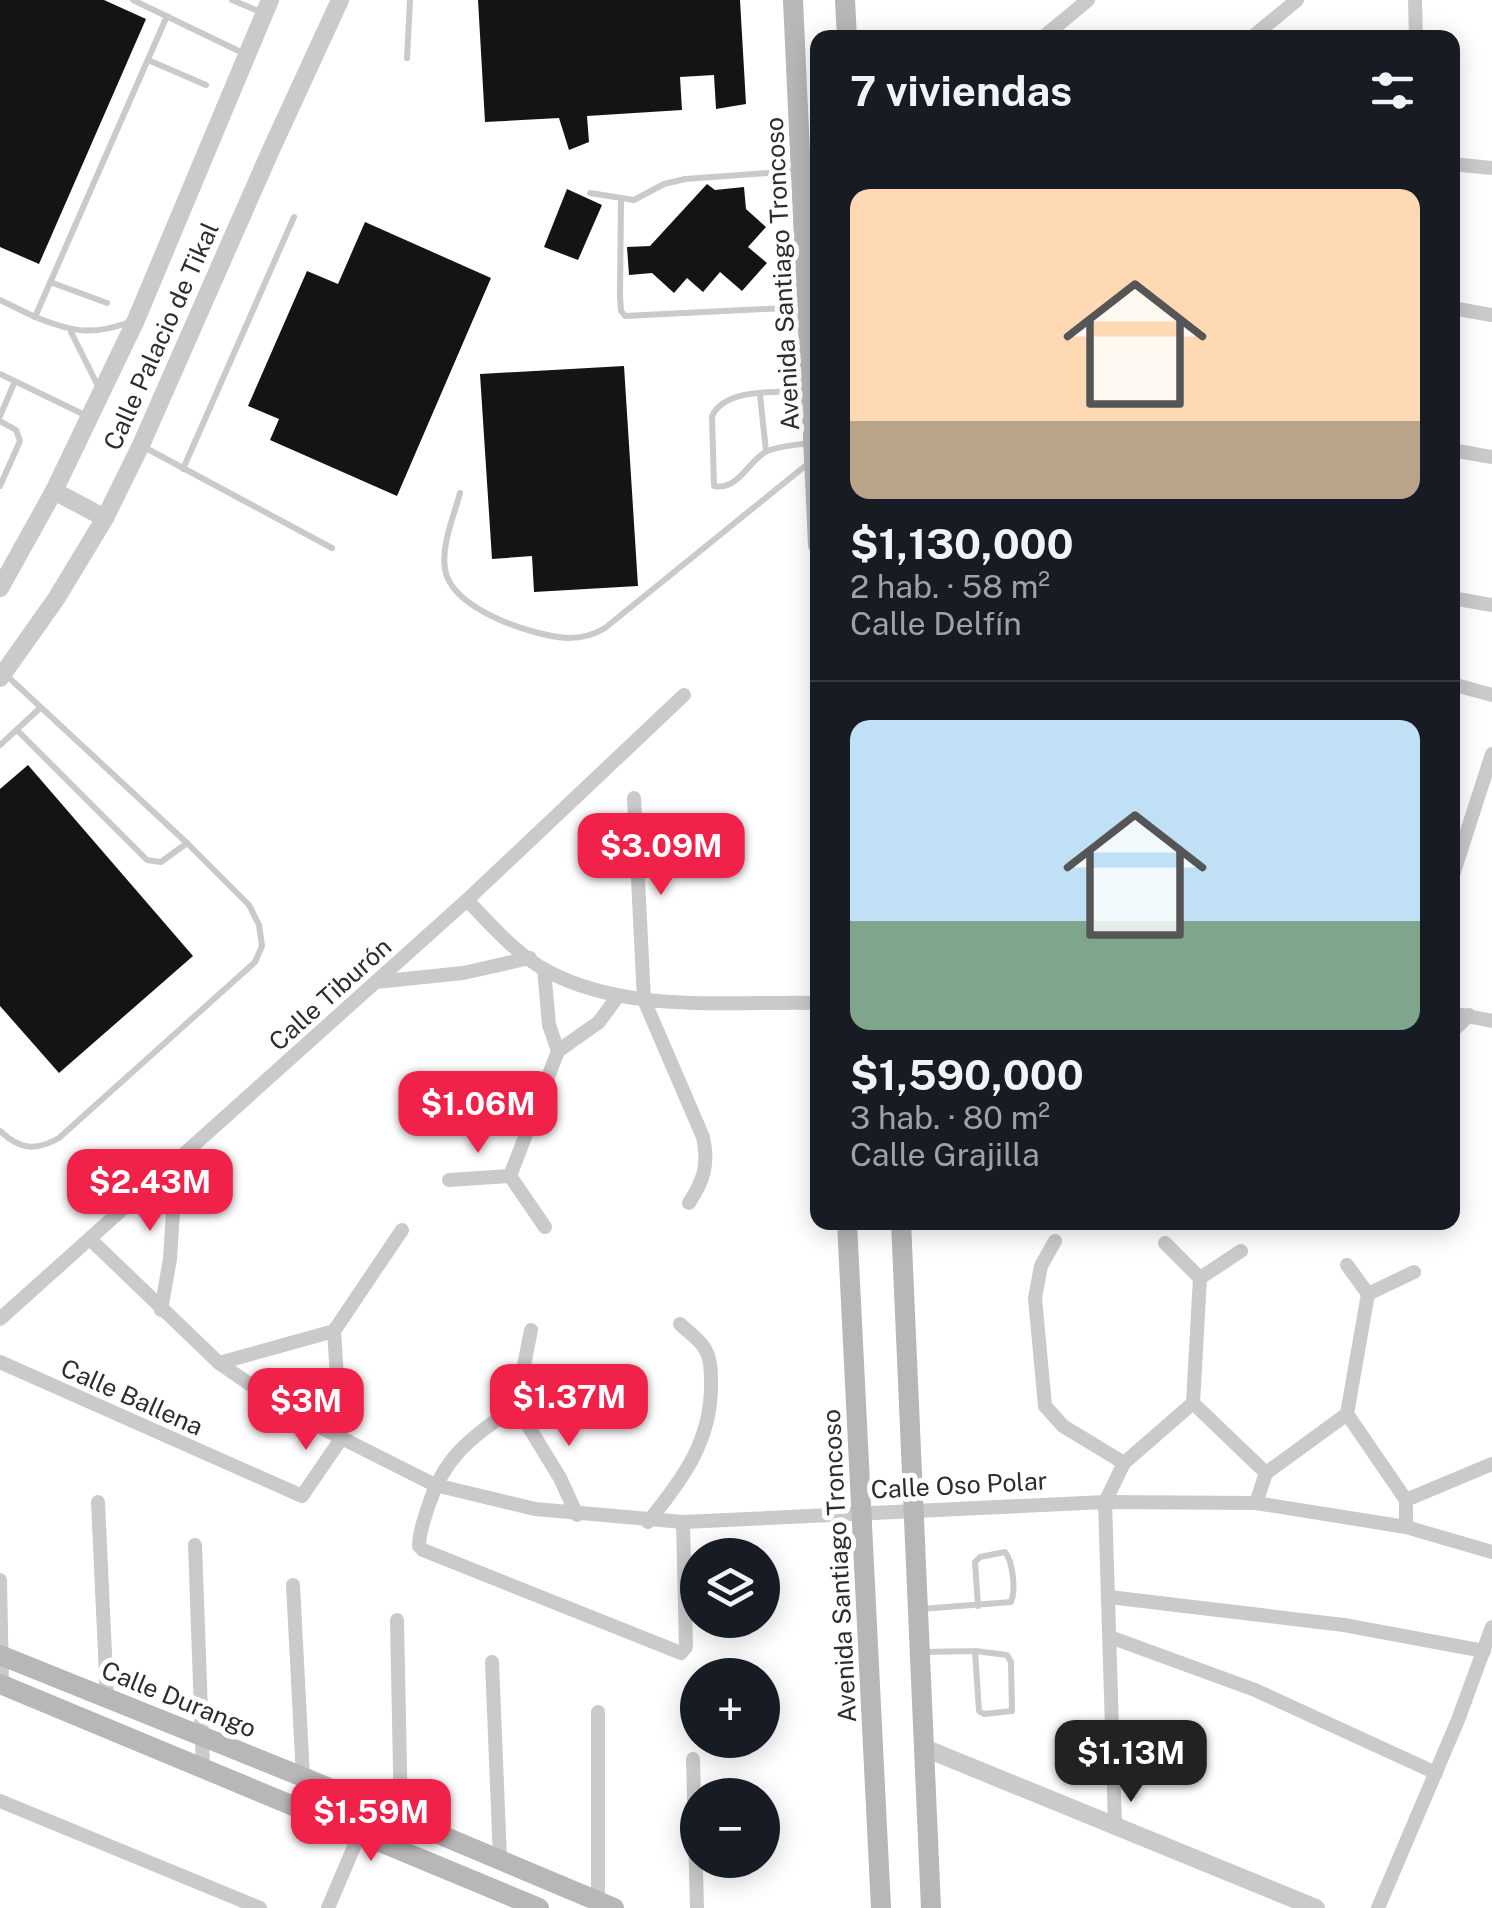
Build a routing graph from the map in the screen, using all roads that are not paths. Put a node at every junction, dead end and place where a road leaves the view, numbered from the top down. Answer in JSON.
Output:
{"nodes":[{"id":1,"x":134,"y":0,"type":"edge"},
{"id":2,"x":232,"y":0,"type":"edge"},
{"id":3,"x":340,"y":0,"type":"edge"},
{"id":4,"x":410,"y":0,"type":"edge"},
{"id":5,"x":794,"y":0,"type":"edge"},
{"id":6,"x":845,"y":0,"type":"edge"},
{"id":7,"x":1088,"y":0,"type":"edge"},
{"id":8,"x":1298,"y":0,"type":"edge"},
{"id":9,"x":1416,"y":0,"type":"edge"},
{"id":10,"x":267,"y":7,"type":"edge"},
{"id":11,"x":167,"y":16,"type":"junction"},
{"id":12,"x":847,"y":30,"type":"edge"},
{"id":13,"x":1052,"y":30,"type":"edge"},
{"id":14,"x":1261,"y":30,"type":"edge"},
{"id":15,"x":1416,"y":30,"type":"edge"},
{"id":16,"x":245,"y":54,"type":"junction"},
{"id":17,"x":407,"y":58,"type":"dead end"},
{"id":18,"x":148,"y":60,"type":"junction"},
{"id":19,"x":206,"y":85,"type":"dead end"},
{"id":20,"x":1460,"y":165,"type":"edge"},
{"id":21,"x":1492,"y":168,"type":"edge"},
{"id":22,"x":802,"y":170,"type":"junction"},
{"id":23,"x":590,"y":192,"type":"dead end"},
{"id":24,"x":622,"y":199,"type":"junction"},
{"id":25,"x":294,"y":217,"type":"dead end"},
{"id":26,"x":50,"y":282,"type":"junction"},
{"id":27,"x":0,"y":300,"type":"edge"},
{"id":28,"x":107,"y":303,"type":"dead end"},
{"id":29,"x":809,"y":307,"type":"junction"},
{"id":30,"x":1460,"y":310,"type":"edge"},
{"id":31,"x":1492,"y":316,"type":"edge"},
{"id":32,"x":35,"y":317,"type":"junction"},
{"id":33,"x":136,"y":320,"type":"junction"},
{"id":34,"x":70,"y":331,"type":"junction"},
{"id":35,"x":810,"y":335,"type":"edge"},
{"id":36,"x":0,"y":374,"type":"edge"},
{"id":37,"x":15,"y":381,"type":"junction"},
{"id":38,"x":810,"y":390,"type":"edge"},
{"id":39,"x":101,"y":394,"type":"junction"},
{"id":40,"x":760,"y":395,"type":"junction"},
{"id":41,"x":0,"y":418,"type":"edge"},
{"id":42,"x":90,"y":418,"type":"junction"},
{"id":43,"x":141,"y":445,"type":"junction"},
{"id":44,"x":810,"y":450,"type":"edge"},
{"id":45,"x":1460,"y":451,"type":"edge"},
{"id":46,"x":766,"y":452,"type":"junction"},
{"id":47,"x":810,"y":454,"type":"edge"},
{"id":48,"x":1492,"y":457,"type":"edge"},
{"id":49,"x":183,"y":469,"type":"junction"},
{"id":50,"x":0,"y":486,"type":"edge"},
{"id":51,"x":54,"y":490,"type":"junction"},
{"id":52,"x":460,"y":493,"type":"dead end"},
{"id":53,"x":105,"y":518,"type":"junction"},
{"id":54,"x":332,"y":548,"type":"dead end"},
{"id":55,"x":0,"y":588,"type":"edge"},
{"id":56,"x":1460,"y":599,"type":"edge"},
{"id":57,"x":1492,"y":605,"type":"edge"},
{"id":58,"x":2,"y":675,"type":"edge"},
{"id":59,"x":1460,"y":686,"type":"edge"},
{"id":60,"x":684,"y":695,"type":"dead end"},
{"id":61,"x":1492,"y":695,"type":"edge"},
{"id":62,"x":40,"y":708,"type":"junction"},
{"id":63,"x":18,"y":731,"type":"junction"},
{"id":64,"x":0,"y":745,"type":"edge"},
{"id":65,"x":1492,"y":754,"type":"edge"},
{"id":66,"x":634,"y":798,"type":"dead end"},
{"id":67,"x":1460,"y":838,"type":"edge"},
{"id":68,"x":188,"y":842,"type":"junction"},
{"id":69,"x":467,"y":900,"type":"junction"},
{"id":70,"x":530,"y":958,"type":"junction"},
{"id":71,"x":544,"y":969,"type":"junction"},
{"id":72,"x":376,"y":982,"type":"junction"},
{"id":73,"x":618,"y":996,"type":"junction"},
{"id":74,"x":644,"y":1000,"type":"junction"},
{"id":75,"x":810,"y":1003,"type":"edge"},
{"id":76,"x":1460,"y":1014,"type":"edge"},
{"id":77,"x":1469,"y":1015,"type":"junction"},
{"id":78,"x":1492,"y":1020,"type":"edge"},
{"id":79,"x":1460,"y":1024,"type":"edge"},
{"id":80,"x":558,"y":1051,"type":"junction"},
{"id":81,"x":0,"y":1131,"type":"edge"},
{"id":82,"x":176,"y":1162,"type":"junction"},
{"id":83,"x":510,"y":1176,"type":"junction"},
{"id":84,"x":449,"y":1180,"type":"dead end"},
{"id":85,"x":689,"y":1203,"type":"dead end"},
{"id":86,"x":545,"y":1227,"type":"dead end"},
{"id":87,"x":402,"y":1230,"type":"dead end"},
{"id":88,"x":847,"y":1230,"type":"edge"},
{"id":89,"x":900,"y":1230,"type":"edge"},
{"id":90,"x":91,"y":1240,"type":"junction"},
{"id":91,"x":1055,"y":1241,"type":"dead end"},
{"id":92,"x":1166,"y":1242,"type":"dead end"},
{"id":93,"x":1242,"y":1251,"type":"dead end"},
{"id":94,"x":1348,"y":1265,"type":"dead end"},
{"id":95,"x":1414,"y":1272,"type":"dead end"},
{"id":96,"x":1200,"y":1278,"type":"junction"},
{"id":97,"x":1368,"y":1294,"type":"junction"},
{"id":98,"x":160,"y":1310,"type":"junction"},
{"id":99,"x":0,"y":1319,"type":"edge"},
{"id":100,"x":680,"y":1324,"type":"dead end"},
{"id":101,"x":334,"y":1330,"type":"junction"},
{"id":102,"x":531,"y":1330,"type":"dead end"},
{"id":103,"x":0,"y":1362,"type":"edge"},
{"id":104,"x":219,"y":1364,"type":"junction"},
{"id":105,"x":1193,"y":1403,"type":"junction"},
{"id":106,"x":516,"y":1406,"type":"junction"},
{"id":107,"x":1347,"y":1414,"type":"junction"},
{"id":108,"x":340,"y":1439,"type":"junction"},
{"id":109,"x":1124,"y":1463,"type":"junction"},
{"id":110,"x":1492,"y":1464,"type":"edge"},
{"id":111,"x":1266,"y":1473,"type":"junction"},
{"id":112,"x":435,"y":1485,"type":"junction"},
{"id":113,"x":1406,"y":1500,"type":"junction"},
{"id":114,"x":98,"y":1502,"type":"dead end"},
{"id":115,"x":1105,"y":1502,"type":"junction"},
{"id":116,"x":1256,"y":1503,"type":"junction"},
{"id":117,"x":914,"y":1510,"type":"junction"},
{"id":118,"x":862,"y":1512,"type":"junction"},
{"id":119,"x":576,"y":1515,"type":"junction"},
{"id":120,"x":648,"y":1522,"type":"junction"},
{"id":121,"x":683,"y":1522,"type":"junction"},
{"id":122,"x":1406,"y":1527,"type":"junction"},
{"id":123,"x":196,"y":1545,"type":"dead end"},
{"id":124,"x":1492,"y":1552,"type":"edge"},
{"id":125,"x":0,"y":1580,"type":"edge"},
{"id":126,"x":293,"y":1585,"type":"dead end"},
{"id":127,"x":1109,"y":1597,"type":"junction"},
{"id":128,"x":978,"y":1606,"type":"junction"},
{"id":129,"x":920,"y":1609,"type":"junction"},
{"id":130,"x":396,"y":1620,"type":"dead end"},
{"id":131,"x":1492,"y":1627,"type":"edge"},
{"id":132,"x":1110,"y":1637,"type":"junction"},
{"id":133,"x":975,"y":1651,"type":"junction"},
{"id":134,"x":1484,"y":1651,"type":"junction"},
{"id":135,"x":922,"y":1652,"type":"junction"},
{"id":136,"x":1,"y":1655,"type":"edge"},
{"id":137,"x":492,"y":1662,"type":"dead end"},
{"id":138,"x":1,"y":1684,"type":"edge"},
{"id":139,"x":107,"y":1696,"type":"junction"},
{"id":140,"x":598,"y":1712,"type":"dead end"},
{"id":141,"x":203,"y":1738,"type":"junction"},
{"id":142,"x":926,"y":1748,"type":"junction"},
{"id":143,"x":693,"y":1759,"type":"dead end"},
{"id":144,"x":202,"y":1767,"type":"junction"},
{"id":145,"x":1436,"y":1773,"type":"junction"},
{"id":146,"x":303,"y":1776,"type":"junction"},
{"id":147,"x":0,"y":1801,"type":"edge"},
{"id":148,"x":368,"y":1804,"type":"junction"},
{"id":149,"x":401,"y":1818,"type":"junction"},
{"id":150,"x":1115,"y":1824,"type":"junction"},
{"id":151,"x":359,"y":1835,"type":"junction"},
{"id":152,"x":396,"y":1849,"type":"junction"},
{"id":153,"x":500,"y":1859,"type":"junction"},
{"id":154,"x":606,"y":1904,"type":"edge"},
{"id":155,"x":260,"y":1908,"type":"edge"},
{"id":156,"x":328,"y":1908,"type":"edge"},
{"id":157,"x":539,"y":1908,"type":"edge"},
{"id":158,"x":697,"y":1908,"type":"edge"},
{"id":159,"x":881,"y":1908,"type":"edge"},
{"id":160,"x":932,"y":1908,"type":"edge"},
{"id":161,"x":1316,"y":1908,"type":"edge"},
{"id":162,"x":1378,"y":1908,"type":"edge"}],
"edges":[{"from":1,"to":11,"type":"lane"},
{"from":2,"to":10,"type":"lane"},
{"from":3,"to":43,"type":"street","name":"Calle Palacio de Tikal"},
{"from":4,"to":17,"type":"lane"},
{"from":5,"to":22,"type":"main road","name":"Avenida Santiago Troncoso"},
{"from":6,"to":12,"type":"main road"},
{"from":7,"to":13,"type":"street"},
{"from":8,"to":14,"type":"street"},
{"from":9,"to":15,"type":"street"},
{"from":10,"to":16,"type":"street","name":"Calle Palacio de Tikal"},
{"from":11,"to":16,"type":"lane"},
{"from":11,"to":18,"type":"lane"},
{"from":16,"to":33,"type":"street","name":"Calle Palacio de Tikal"},
{"from":18,"to":19,"type":"lane"},
{"from":18,"to":26,"type":"lane"},
{"from":20,"to":21,"type":"street"},
{"from":22,"to":24,"type":"lane"},
{"from":22,"to":29,"type":"main road","name":"Avenida Santiago Troncoso"},
{"from":23,"to":24,"type":"lane"},
{"from":24,"to":29,"type":"lane"},
{"from":25,"to":49,"type":"lane"},
{"from":26,"to":28,"type":"lane"},
{"from":26,"to":32,"type":"lane"},
{"from":27,"to":32,"type":"lane"},
{"from":29,"to":35,"type":"main road","name":"Avenida Santiago Troncoso"},
{"from":30,"to":31,"type":"street"},
{"from":32,"to":34,"type":"lane"},
{"from":33,"to":34,"type":"lane"},
{"from":33,"to":39,"type":"street","name":"Calle Palacio de Tikal"},
{"from":34,"to":39,"type":"lane"},
{"from":36,"to":37,"type":"lane"},
{"from":37,"to":41,"type":"lane"},
{"from":37,"to":42,"type":"lane"},
{"from":38,"to":40,"type":"lane"},
{"from":39,"to":42,"type":"street","name":"Calle Palacio de Tikal"},
{"from":40,"to":46,"type":"lane"},
{"from":40,"to":46,"type":"lane"},
{"from":41,"to":50,"type":"lane"},
{"from":42,"to":51,"type":"street","name":"Calle Palacio de Tikal"},
{"from":43,"to":49,"type":"lane"},
{"from":43,"to":53,"type":"street","name":"Calle Palacio de Tikal"},
{"from":44,"to":46,"type":"lane"},
{"from":45,"to":48,"type":"street"},
{"from":47,"to":52,"type":"lane"},
{"from":49,"to":54,"type":"lane"},
{"from":51,"to":53,"type":"street"},
{"from":51,"to":55,"type":"street","name":"Calle Palacio de Tikal"},
{"from":53,"to":58,"type":"street","name":"Calle Palacio de Tikal"},
{"from":56,"to":57,"type":"street"},
{"from":58,"to":62,"type":"lane"},
{"from":59,"to":61,"type":"street"},
{"from":60,"to":69,"type":"street","name":"Calle Tiburón"},
{"from":62,"to":63,"type":"lane"},
{"from":62,"to":68,"type":"lane"},
{"from":63,"to":64,"type":"lane"},
{"from":63,"to":68,"type":"lane"},
{"from":65,"to":67,"type":"street"},
{"from":66,"to":74,"type":"street"},
{"from":68,"to":81,"type":"lane"},
{"from":69,"to":70,"type":"street"},
{"from":69,"to":72,"type":"street","name":"Calle Tiburón"},
{"from":70,"to":71,"type":"street"},
{"from":70,"to":72,"type":"street"},
{"from":71,"to":73,"type":"street"},
{"from":71,"to":80,"type":"street"},
{"from":72,"to":82,"type":"street","name":"Calle Tiburón"},
{"from":73,"to":74,"type":"street"},
{"from":73,"to":80,"type":"street"},
{"from":74,"to":75,"type":"street"},
{"from":74,"to":85,"type":"street"},
{"from":76,"to":77,"type":"street"},
{"from":77,"to":78,"type":"street"},
{"from":77,"to":79,"type":"street"},
{"from":80,"to":83,"type":"street"},
{"from":82,"to":90,"type":"street","name":"Calle Tiburón"},
{"from":82,"to":98,"type":"street"},
{"from":83,"to":84,"type":"street"},
{"from":83,"to":86,"type":"street"},
{"from":87,"to":101,"type":"street"},
{"from":88,"to":118,"type":"main road","name":"Avenida Santiago Troncoso"},
{"from":89,"to":117,"type":"main road"},
{"from":90,"to":98,"type":"street","name":"Calle Oso Polar"},
{"from":90,"to":99,"type":"street","name":"Calle Tiburón"},
{"from":91,"to":109,"type":"street"},
{"from":92,"to":96,"type":"street"},
{"from":93,"to":96,"type":"street"},
{"from":94,"to":97,"type":"street"},
{"from":95,"to":97,"type":"street"},
{"from":96,"to":105,"type":"street"},
{"from":97,"to":107,"type":"street"},
{"from":98,"to":104,"type":"street","name":"Calle Oso Polar"},
{"from":100,"to":120,"type":"street"},
{"from":101,"to":104,"type":"street"},
{"from":101,"to":108,"type":"street"},
{"from":102,"to":106,"type":"street"},
{"from":103,"to":108,"type":"street","name":"Calle Ballena"},
{"from":104,"to":108,"type":"street","name":"Calle Oso Polar"},
{"from":105,"to":109,"type":"street"},
{"from":105,"to":111,"type":"street"},
{"from":106,"to":112,"type":"street"},
{"from":106,"to":119,"type":"street"},
{"from":107,"to":111,"type":"street"},
{"from":107,"to":113,"type":"street"},
{"from":108,"to":112,"type":"street","name":"Calle Oso Polar"},
{"from":109,"to":115,"type":"street"},
{"from":110,"to":113,"type":"street"},
{"from":111,"to":116,"type":"street"},
{"from":112,"to":119,"type":"street","name":"Calle Oso Polar"},
{"from":112,"to":121,"type":"street"},
{"from":113,"to":122,"type":"street"},
{"from":114,"to":139,"type":"street"},
{"from":115,"to":116,"type":"street","name":"Calle Oso Polar"},
{"from":115,"to":117,"type":"street","name":"Calle Oso Polar"},
{"from":115,"to":127,"type":"street"},
{"from":116,"to":122,"type":"street","name":"Calle Oso Polar"},
{"from":117,"to":118,"type":"street","name":"Calle Oso Polar"},
{"from":117,"to":129,"type":"main road"},
{"from":118,"to":121,"type":"street","name":"Calle Oso Polar"},
{"from":118,"to":159,"type":"main road","name":"Avenida Santiago Troncoso"},
{"from":119,"to":120,"type":"street","name":"Calle Oso Polar"},
{"from":120,"to":121,"type":"street","name":"Calle Oso Polar"},
{"from":122,"to":124,"type":"street","name":"Calle Oso Polar"},
{"from":123,"to":141,"type":"street"},
{"from":125,"to":136,"type":"street"},
{"from":126,"to":146,"type":"street"},
{"from":127,"to":132,"type":"street"},
{"from":127,"to":134,"type":"street"},
{"from":128,"to":128,"type":"lane"},
{"from":128,"to":129,"type":"lane"},
{"from":129,"to":135,"type":"main road"},
{"from":130,"to":149,"type":"street"},
{"from":131,"to":134,"type":"street"},
{"from":132,"to":145,"type":"street"},
{"from":132,"to":150,"type":"street"},
{"from":133,"to":133,"type":"lane"},
{"from":133,"to":135,"type":"lane"},
{"from":134,"to":145,"type":"street"},
{"from":135,"to":142,"type":"main road"},
{"from":136,"to":138,"type":"street"},
{"from":136,"to":139,"type":"main road","name":"Calle Durango"},
{"from":137,"to":153,"type":"street"},
{"from":138,"to":144,"type":"main road"},
{"from":139,"to":141,"type":"main road","name":"Calle Durango"},
{"from":140,"to":154,"type":"street"},
{"from":141,"to":144,"type":"street"},
{"from":141,"to":146,"type":"main road","name":"Calle Durango"},
{"from":142,"to":150,"type":"street"},
{"from":142,"to":160,"type":"main road"},
{"from":143,"to":158,"type":"street"},
{"from":144,"to":151,"type":"main road"},
{"from":145,"to":162,"type":"street"},
{"from":146,"to":148,"type":"main road","name":"Calle Durango"},
{"from":147,"to":155,"type":"street"},
{"from":148,"to":149,"type":"main road","name":"Calle Durango"},
{"from":148,"to":151,"type":"street"},
{"from":149,"to":152,"type":"street"},
{"from":149,"to":153,"type":"main road","name":"Calle Durango"},
{"from":150,"to":161,"type":"street"},
{"from":151,"to":152,"type":"main road"},
{"from":151,"to":156,"type":"street"},
{"from":152,"to":157,"type":"main road"},
{"from":153,"to":154,"type":"main road","name":"Calle Durango"}]}
